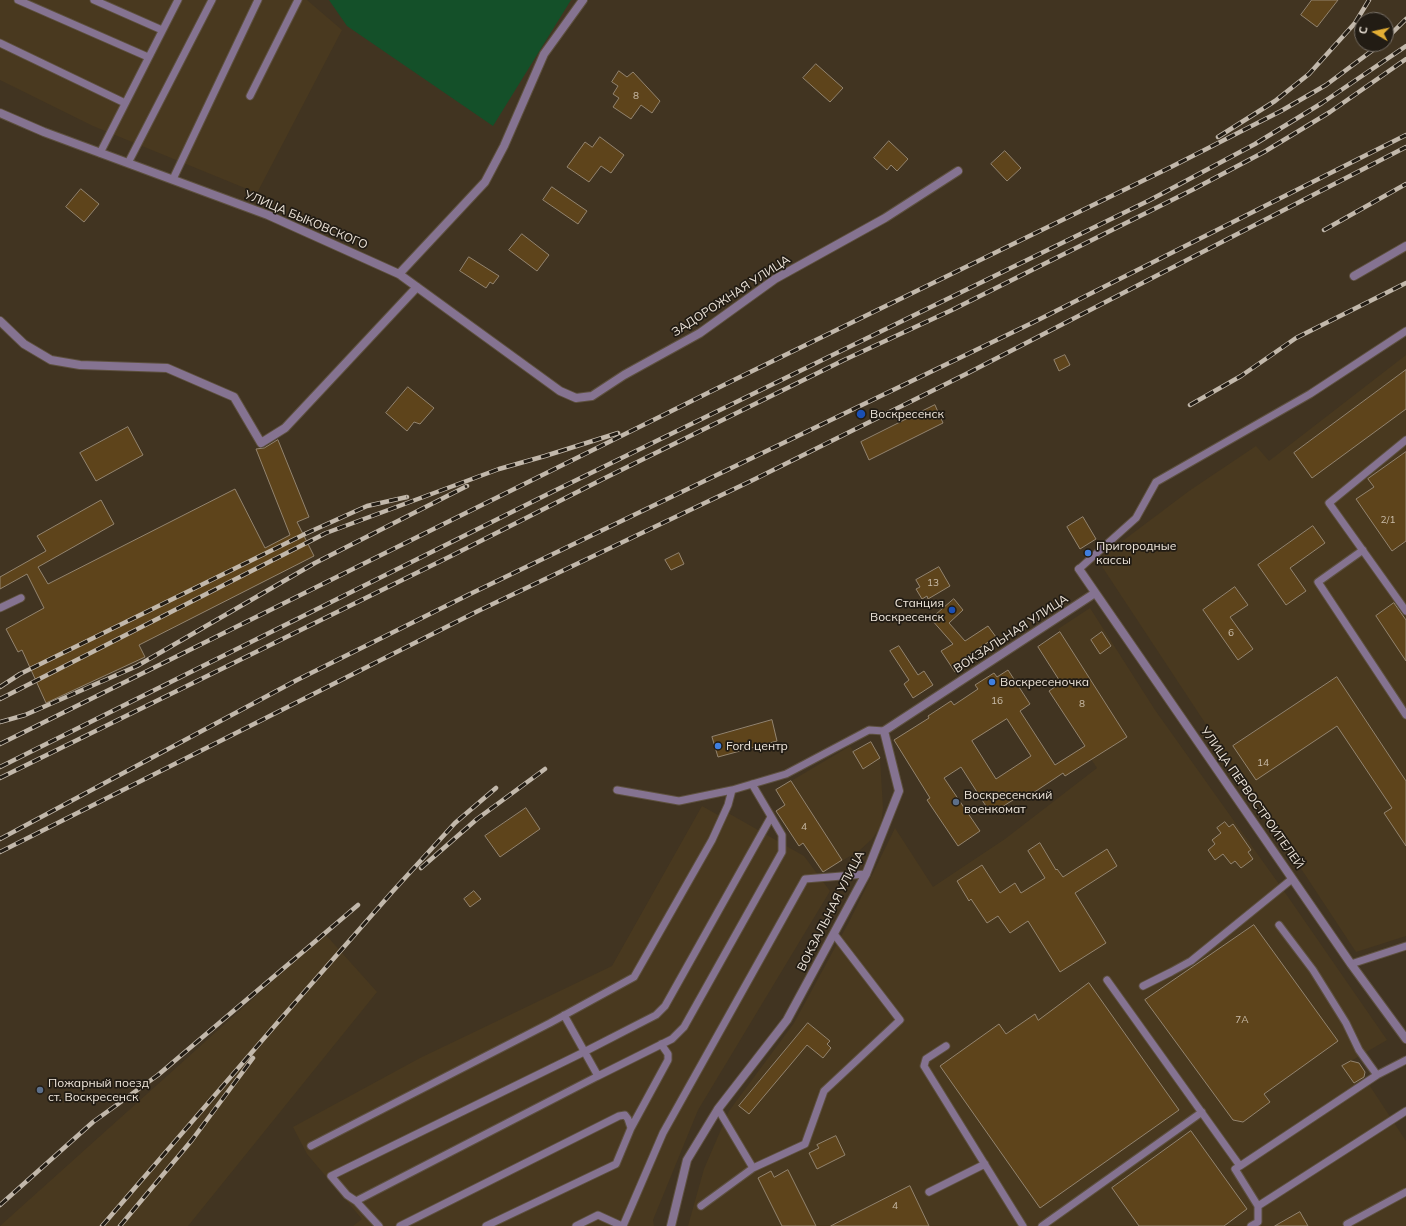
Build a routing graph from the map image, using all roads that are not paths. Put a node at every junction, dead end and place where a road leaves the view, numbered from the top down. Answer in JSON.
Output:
{"nodes":[{"id":1,"x":18,"y":0,"type":"edge"},
{"id":2,"x":94,"y":0,"type":"edge"},
{"id":3,"x":178,"y":0,"type":"edge"},
{"id":4,"x":212,"y":0,"type":"edge"},
{"id":5,"x":258,"y":0,"type":"edge"},
{"id":6,"x":298,"y":0,"type":"edge"},
{"id":7,"x":583,"y":0,"type":"edge"},
{"id":8,"x":162,"y":30,"type":"junction"},
{"id":9,"x":0,"y":43,"type":"edge"},
{"id":10,"x":148,"y":57,"type":"junction"},
{"id":11,"x":250,"y":96,"type":"dead end"},
{"id":12,"x":125,"y":103,"type":"junction"},
{"id":13,"x":0,"y":113,"type":"edge"},
{"id":14,"x":100,"y":153,"type":"junction"},
{"id":15,"x":128,"y":163,"type":"junction"},
{"id":16,"x":958,"y":171,"type":"dead end"},
{"id":17,"x":173,"y":179,"type":"junction"},
{"id":18,"x":1406,"y":246,"type":"edge"},
{"id":19,"x":399,"y":274,"type":"junction"},
{"id":20,"x":1354,"y":276,"type":"dead end"},
{"id":21,"x":417,"y":287,"type":"junction"},
{"id":22,"x":0,"y":321,"type":"edge"},
{"id":23,"x":1406,"y":331,"type":"edge"},
{"id":24,"x":576,"y":398,"type":"joint"},
{"id":25,"x":1406,"y":440,"type":"edge"},
{"id":26,"x":1363,"y":550,"type":"junction"},
{"id":27,"x":1079,"y":569,"type":"joint"},
{"id":28,"x":1095,"y":593,"type":"junction"},
{"id":29,"x":21,"y":598,"type":"dead end"},
{"id":30,"x":0,"y":608,"type":"edge"},
{"id":31,"x":1406,"y":611,"type":"edge"},
{"id":32,"x":1406,"y":715,"type":"edge"},
{"id":33,"x":884,"y":731,"type":"junction"},
{"id":34,"x":752,"y":784,"type":"junction"},
{"id":35,"x":617,"y":790,"type":"dead end"},
{"id":36,"x":732,"y":790,"type":"junction"},
{"id":37,"x":771,"y":817,"type":"junction"},
{"id":38,"x":866,"y":874,"type":"junction"},
{"id":39,"x":1292,"y":879,"type":"junction"},
{"id":40,"x":1279,"y":925,"type":"dead end"},
{"id":41,"x":834,"y":934,"type":"junction"},
{"id":42,"x":1406,"y":946,"type":"edge"},
{"id":43,"x":1351,"y":964,"type":"junction"},
{"id":44,"x":1107,"y":980,"type":"dead end"},
{"id":45,"x":1143,"y":986,"type":"dead end"},
{"id":46,"x":564,"y":1015,"type":"junction"},
{"id":47,"x":1406,"y":1039,"type":"edge"},
{"id":48,"x":661,"y":1044,"type":"junction"},
{"id":49,"x":946,"y":1046,"type":"dead end"},
{"id":50,"x":584,"y":1052,"type":"junction"},
{"id":51,"x":1406,"y":1060,"type":"edge"},
{"id":52,"x":1377,"y":1074,"type":"junction"},
{"id":53,"x":598,"y":1076,"type":"junction"},
{"id":54,"x":718,"y":1109,"type":"junction"},
{"id":55,"x":1406,"y":1110,"type":"edge"},
{"id":56,"x":1202,"y":1112,"type":"junction"},
{"id":57,"x":631,"y":1128,"type":"junction"},
{"id":58,"x":311,"y":1146,"type":"dead end"},
{"id":59,"x":985,"y":1164,"type":"junction"},
{"id":60,"x":1240,"y":1166,"type":"junction"},
{"id":61,"x":753,"y":1168,"type":"junction"},
{"id":62,"x":929,"y":1192,"type":"dead end"},
{"id":63,"x":1406,"y":1192,"type":"edge"},
{"id":64,"x":356,"y":1201,"type":"junction"},
{"id":65,"x":701,"y":1206,"type":"dead end"},
{"id":66,"x":1258,"y":1206,"type":"junction"},
{"id":67,"x":379,"y":1226,"type":"edge"},
{"id":68,"x":400,"y":1226,"type":"edge"},
{"id":69,"x":486,"y":1226,"type":"edge"},
{"id":70,"x":576,"y":1226,"type":"edge"},
{"id":71,"x":623,"y":1226,"type":"edge"},
{"id":72,"x":671,"y":1226,"type":"edge"},
{"id":73,"x":1023,"y":1226,"type":"edge"},
{"id":74,"x":1042,"y":1226,"type":"edge"},
{"id":75,"x":1251,"y":1226,"type":"edge"},
{"id":76,"x":1348,"y":1226,"type":"edge"}],
"edges":[{"from":1,"to":10,"type":"lane"},
{"from":2,"to":8,"type":"lane"},
{"from":3,"to":8,"type":"lane"},
{"from":4,"to":15,"type":"lane"},
{"from":5,"to":17,"type":"lane"},
{"from":6,"to":11,"type":"lane"},
{"from":7,"to":19,"type":"street"},
{"from":8,"to":10,"type":"lane"},
{"from":9,"to":12,"type":"lane"},
{"from":10,"to":12,"type":"lane"},
{"from":12,"to":14,"type":"lane"},
{"from":13,"to":14,"type":"street","name":"УЛИЦА БЫКОВСКОГО"},
{"from":14,"to":15,"type":"street","name":"УЛИЦА БЫКОВСКОГО"},
{"from":15,"to":17,"type":"street","name":"УЛИЦА БЫКОВСКОГО"},
{"from":16,"to":24,"type":"street","name":"ЗАДОРОЖНАЯ УЛИЦА"},
{"from":17,"to":19,"type":"street","name":"УЛИЦА БЫКОВСКОГО"},
{"from":18,"to":20,"type":"street"},
{"from":19,"to":21,"type":"street","name":"УЛИЦА БЫКОВСКОГО"},
{"from":21,"to":22,"type":"street"},
{"from":21,"to":24,"type":"street","name":"УЛИЦА БЫКОВСКОГО"},
{"from":23,"to":27,"type":"lane"},
{"from":25,"to":26,"type":"lane"},
{"from":26,"to":31,"type":"lane"},
{"from":26,"to":32,"type":"lane"},
{"from":27,"to":28,"type":"street","name":"УЛИЦА ПЕРВОСТРОИТЕЛЕЙ"},
{"from":28,"to":33,"type":"street","name":"ВОКЗАЛЬНАЯ УЛИЦА"},
{"from":28,"to":39,"type":"street","name":"УЛИЦА ПЕРВОСТРОИТЕЛЕЙ"},
{"from":29,"to":30,"type":"lane"},
{"from":33,"to":34,"type":"lane"},
{"from":33,"to":38,"type":"street","name":"ВОКЗАЛЬНАЯ УЛИЦА"},
{"from":34,"to":36,"type":"lane"},
{"from":34,"to":37,"type":"lane"},
{"from":35,"to":36,"type":"lane"},
{"from":36,"to":46,"type":"lane"},
{"from":37,"to":48,"type":"lane"},
{"from":37,"to":50,"type":"lane"},
{"from":38,"to":41,"type":"street","name":"ВОКЗАЛЬНАЯ УЛИЦА"},
{"from":38,"to":71,"type":"lane"},
{"from":39,"to":43,"type":"street","name":"УЛИЦА ПЕРВОСТРОИТЕЛЕЙ"},
{"from":39,"to":45,"type":"lane"},
{"from":40,"to":52,"type":"lane"},
{"from":41,"to":54,"type":"street","name":"ВОКЗАЛЬНАЯ УЛИЦА"},
{"from":41,"to":61,"type":"lane"},
{"from":42,"to":43,"type":"lane"},
{"from":43,"to":47,"type":"street","name":"УЛИЦА ПЕРВОСТРОИТЕЛЕЙ"},
{"from":44,"to":56,"type":"lane"},
{"from":46,"to":50,"type":"lane"},
{"from":46,"to":58,"type":"lane"},
{"from":48,"to":53,"type":"lane"},
{"from":48,"to":57,"type":"lane"},
{"from":49,"to":59,"type":"lane"},
{"from":50,"to":53,"type":"lane"},
{"from":50,"to":64,"type":"lane"},
{"from":51,"to":52,"type":"lane"},
{"from":52,"to":60,"type":"lane"},
{"from":53,"to":64,"type":"lane"},
{"from":54,"to":61,"type":"lane"},
{"from":54,"to":72,"type":"street","name":"ВОКЗАЛЬНАЯ УЛИЦА"},
{"from":55,"to":66,"type":"lane"},
{"from":56,"to":60,"type":"lane"},
{"from":56,"to":74,"type":"lane"},
{"from":57,"to":68,"type":"lane"},
{"from":57,"to":69,"type":"lane"},
{"from":59,"to":62,"type":"lane"},
{"from":59,"to":73,"type":"lane"},
{"from":60,"to":66,"type":"lane"},
{"from":61,"to":65,"type":"lane"},
{"from":63,"to":76,"type":"lane"},
{"from":64,"to":67,"type":"lane"},
{"from":66,"to":75,"type":"lane"},
{"from":70,"to":71,"type":"lane"}]}
